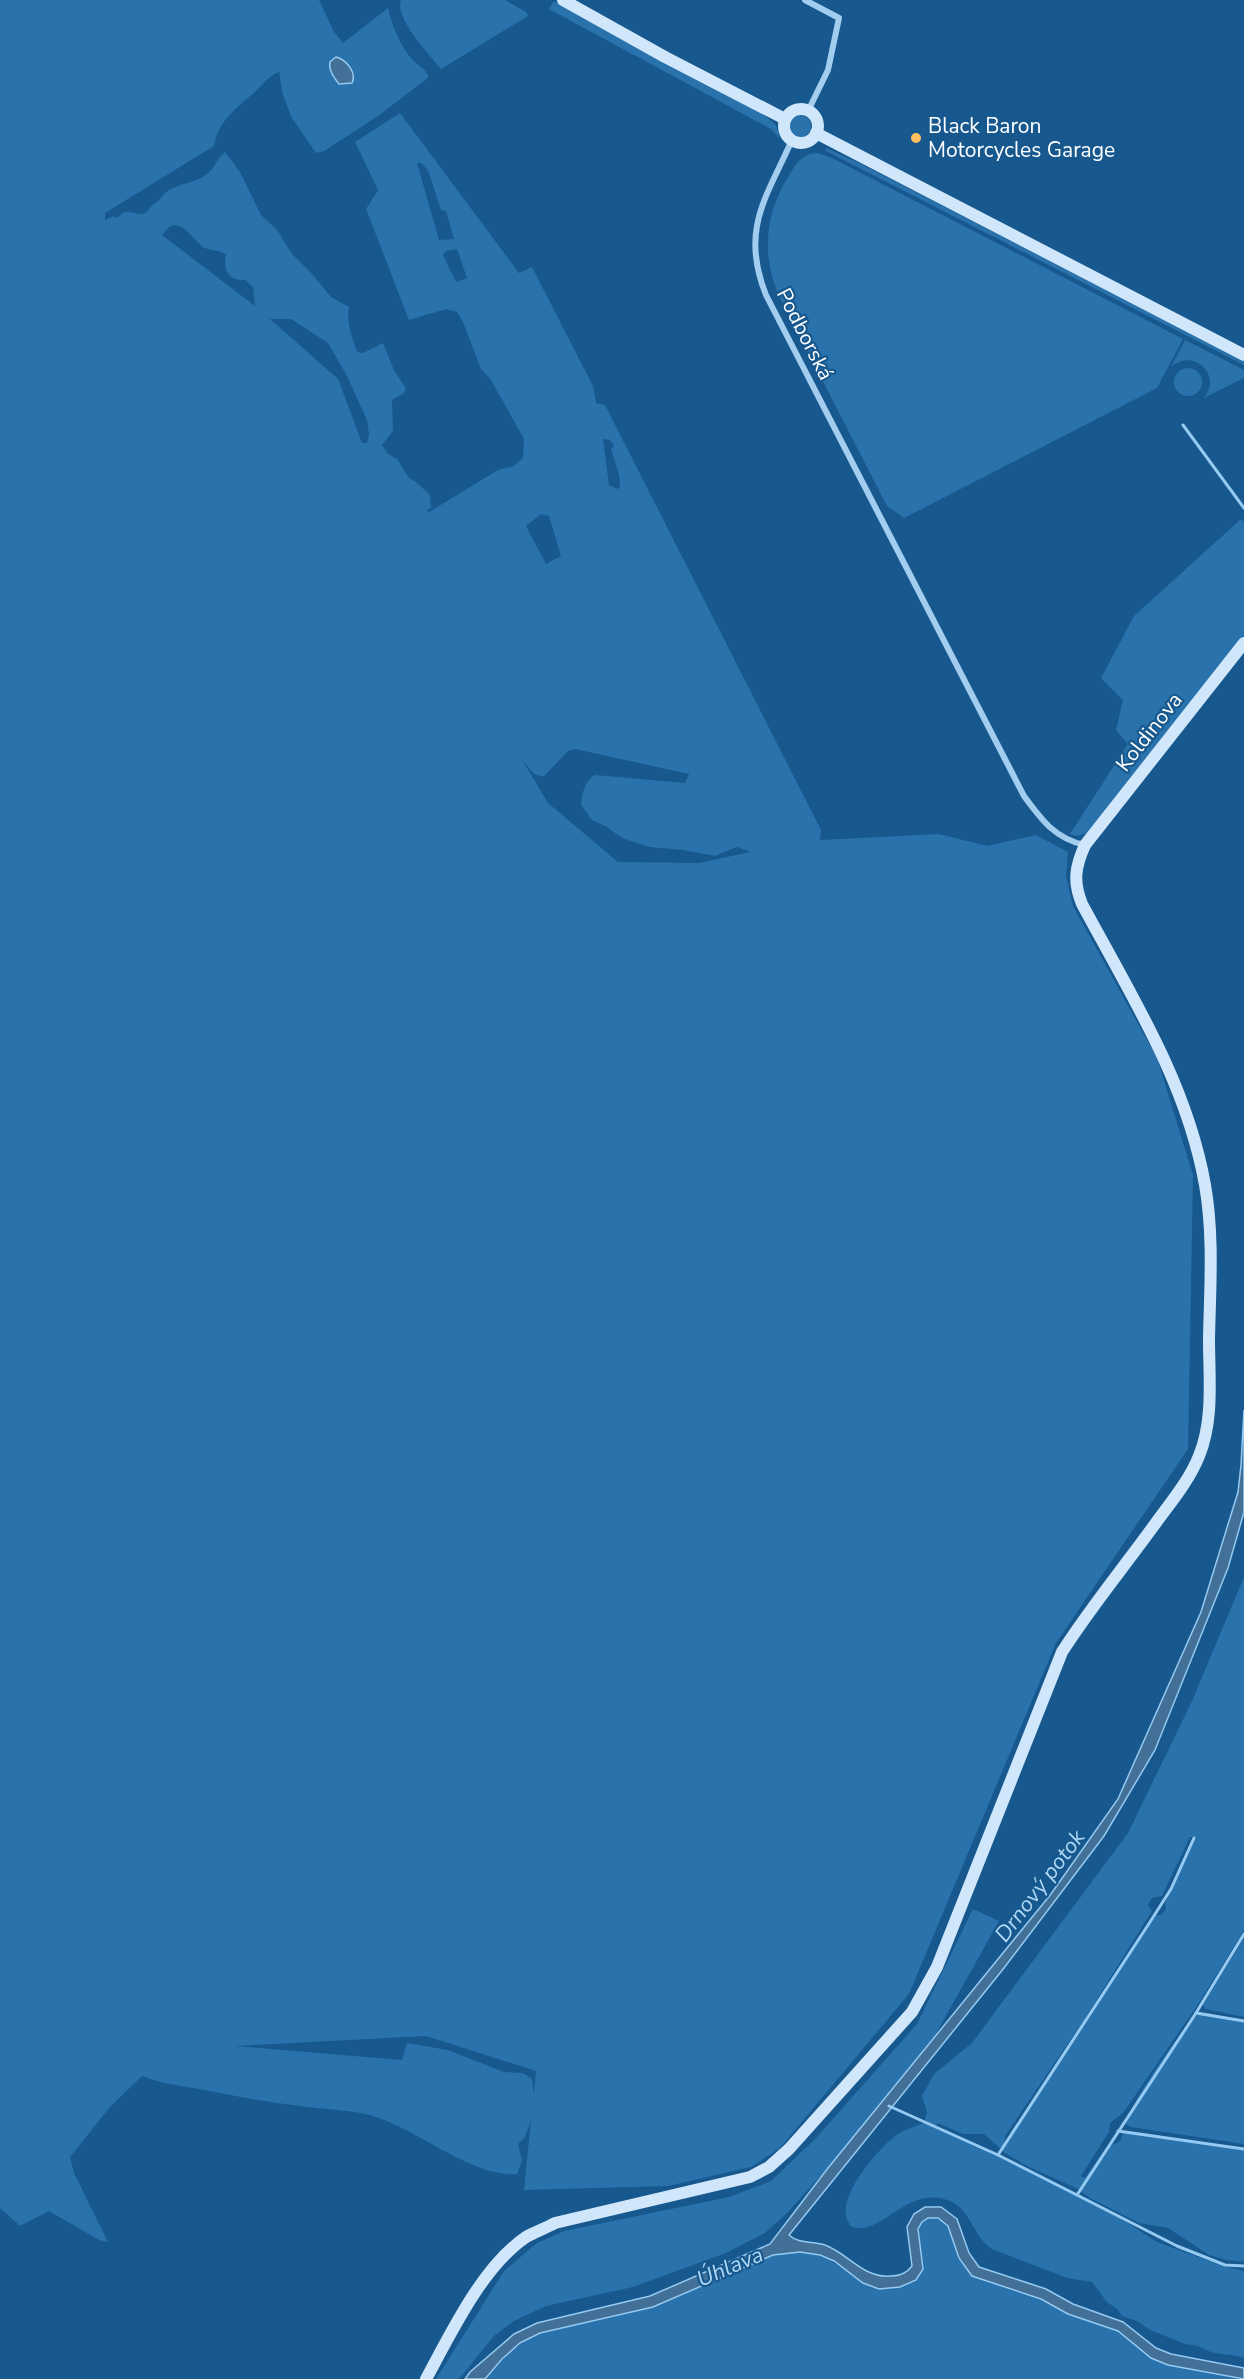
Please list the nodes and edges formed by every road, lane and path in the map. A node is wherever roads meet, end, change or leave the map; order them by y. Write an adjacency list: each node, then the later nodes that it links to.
1 (563, 0): 4 (main road)
2 (805, 0): 3 (street)
3 (808, 111): 4 (main road); 5 (main road)
4 (785, 119): 6 (main road)
5 (816, 133): 6 (main road); 7 (main road)
6 (792, 140): 9 (street, Podborská)
7 (1244, 355)
8 (1244, 643): 9 (main road, Koldinova)
9 (1085, 845): 10 (main road, Koldinova)
10 (426, 2379)

